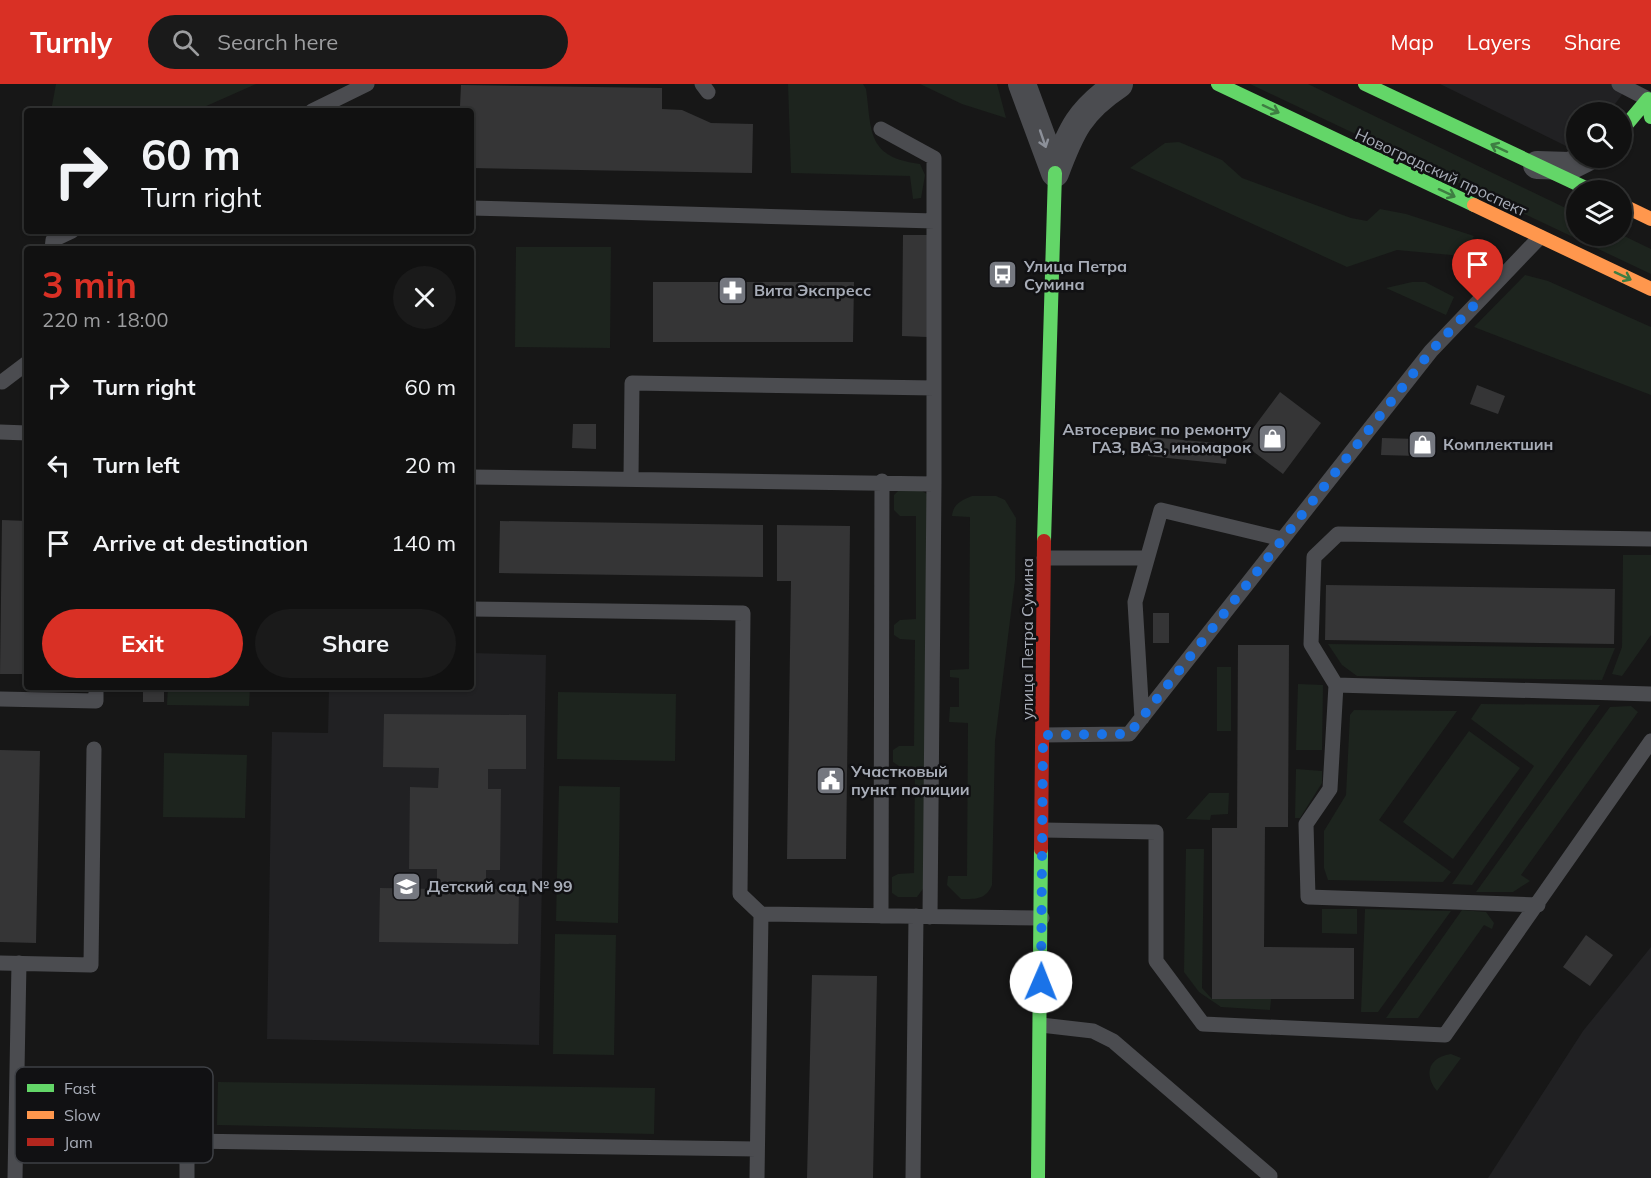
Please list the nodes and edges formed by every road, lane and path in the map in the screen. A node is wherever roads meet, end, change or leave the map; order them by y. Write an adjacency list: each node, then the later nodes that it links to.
1 (366, 84): 8 (lane)
2 (1022, 84): 13 (street, one-way to 13)
3 (1119, 84): 13 (street)
4 (1218, 84): 20 (street, Новоградский проспект, one-way to 20)
5 (1365, 84): 11 (street, one-way to 5)
6 (1619, 84): 7 (lane)
7 (1649, 100): 9 (street)
8 (318, 108)
9 (1632, 119)
10 (881, 129): 18 (lane)
11 (1535, 165): 12 (street); 14 (street)
12 (1566, 166)
13 (1055, 173): 34 (street, улица Петра Сумина)
14 (1568, 180)
15 (474, 208): 18 (lane)
16 (1632, 210): 17 (street)
17 (1651, 219)
18 (934, 221): 25 (lane)
19 (66, 234): 21 (lane)
20 (1540, 237): 22 (street, Новоградский проспект, one-way to 22); 32 (lane)
21 (52, 246)
22 (1651, 290)
23 (24, 365): 24 (lane)
24 (1, 384)
25 (934, 388): 29 (lane); 31 (lane)
26 (0, 432): 27 (lane)
27 (24, 433)
28 (474, 477): 29 (lane)
29 (631, 478): 30 (lane)
30 (882, 481): 31 (lane); 48 (lane)
31 (934, 484): 49 (lane)
32 (1282, 539): 35 (lane); 41 (lane)
33 (1651, 539): 37 (lane)
34 (1044, 558): 35 (lane); 42 (street, улица Петра Сумина)
35 (1147, 558): 41 (lane)
36 (474, 609): 47 (lane)
37 (1336, 685): 39 (lane); 46 (lane)
38 (96, 690): 40 (lane)
39 (1651, 694)
40 (0, 699)
41 (1142, 718): 42 (lane)
42 (1043, 735): 45 (street, улица Петра Сумина)
43 (1651, 741): 46 (lane)
44 (94, 749): 52 (lane)
45 (1043, 830): 46 (lane); 50 (street, улица Петра Сумина)
46 (1538, 904)
47 (761, 914): 48 (lane); 56 (lane)
48 (880, 916): 49 (lane)
49 (923, 916): 50 (lane); 61 (lane)
50 (1042, 918): 53 (street, улица Петра Сумина)
51 (0, 963): 52 (lane)
52 (19, 963): 54 (lane)
53 (1041, 1025): 58 (lane); 62 (street, улица Петра Сумина)
54 (17, 1067)
55 (213, 1141): 56 (lane)
56 (758, 1149): 60 (lane)
57 (15, 1163): 59 (lane)
58 (1270, 1176)
59 (15, 1178)
60 (757, 1178)
61 (913, 1178)
62 (1038, 1178)

